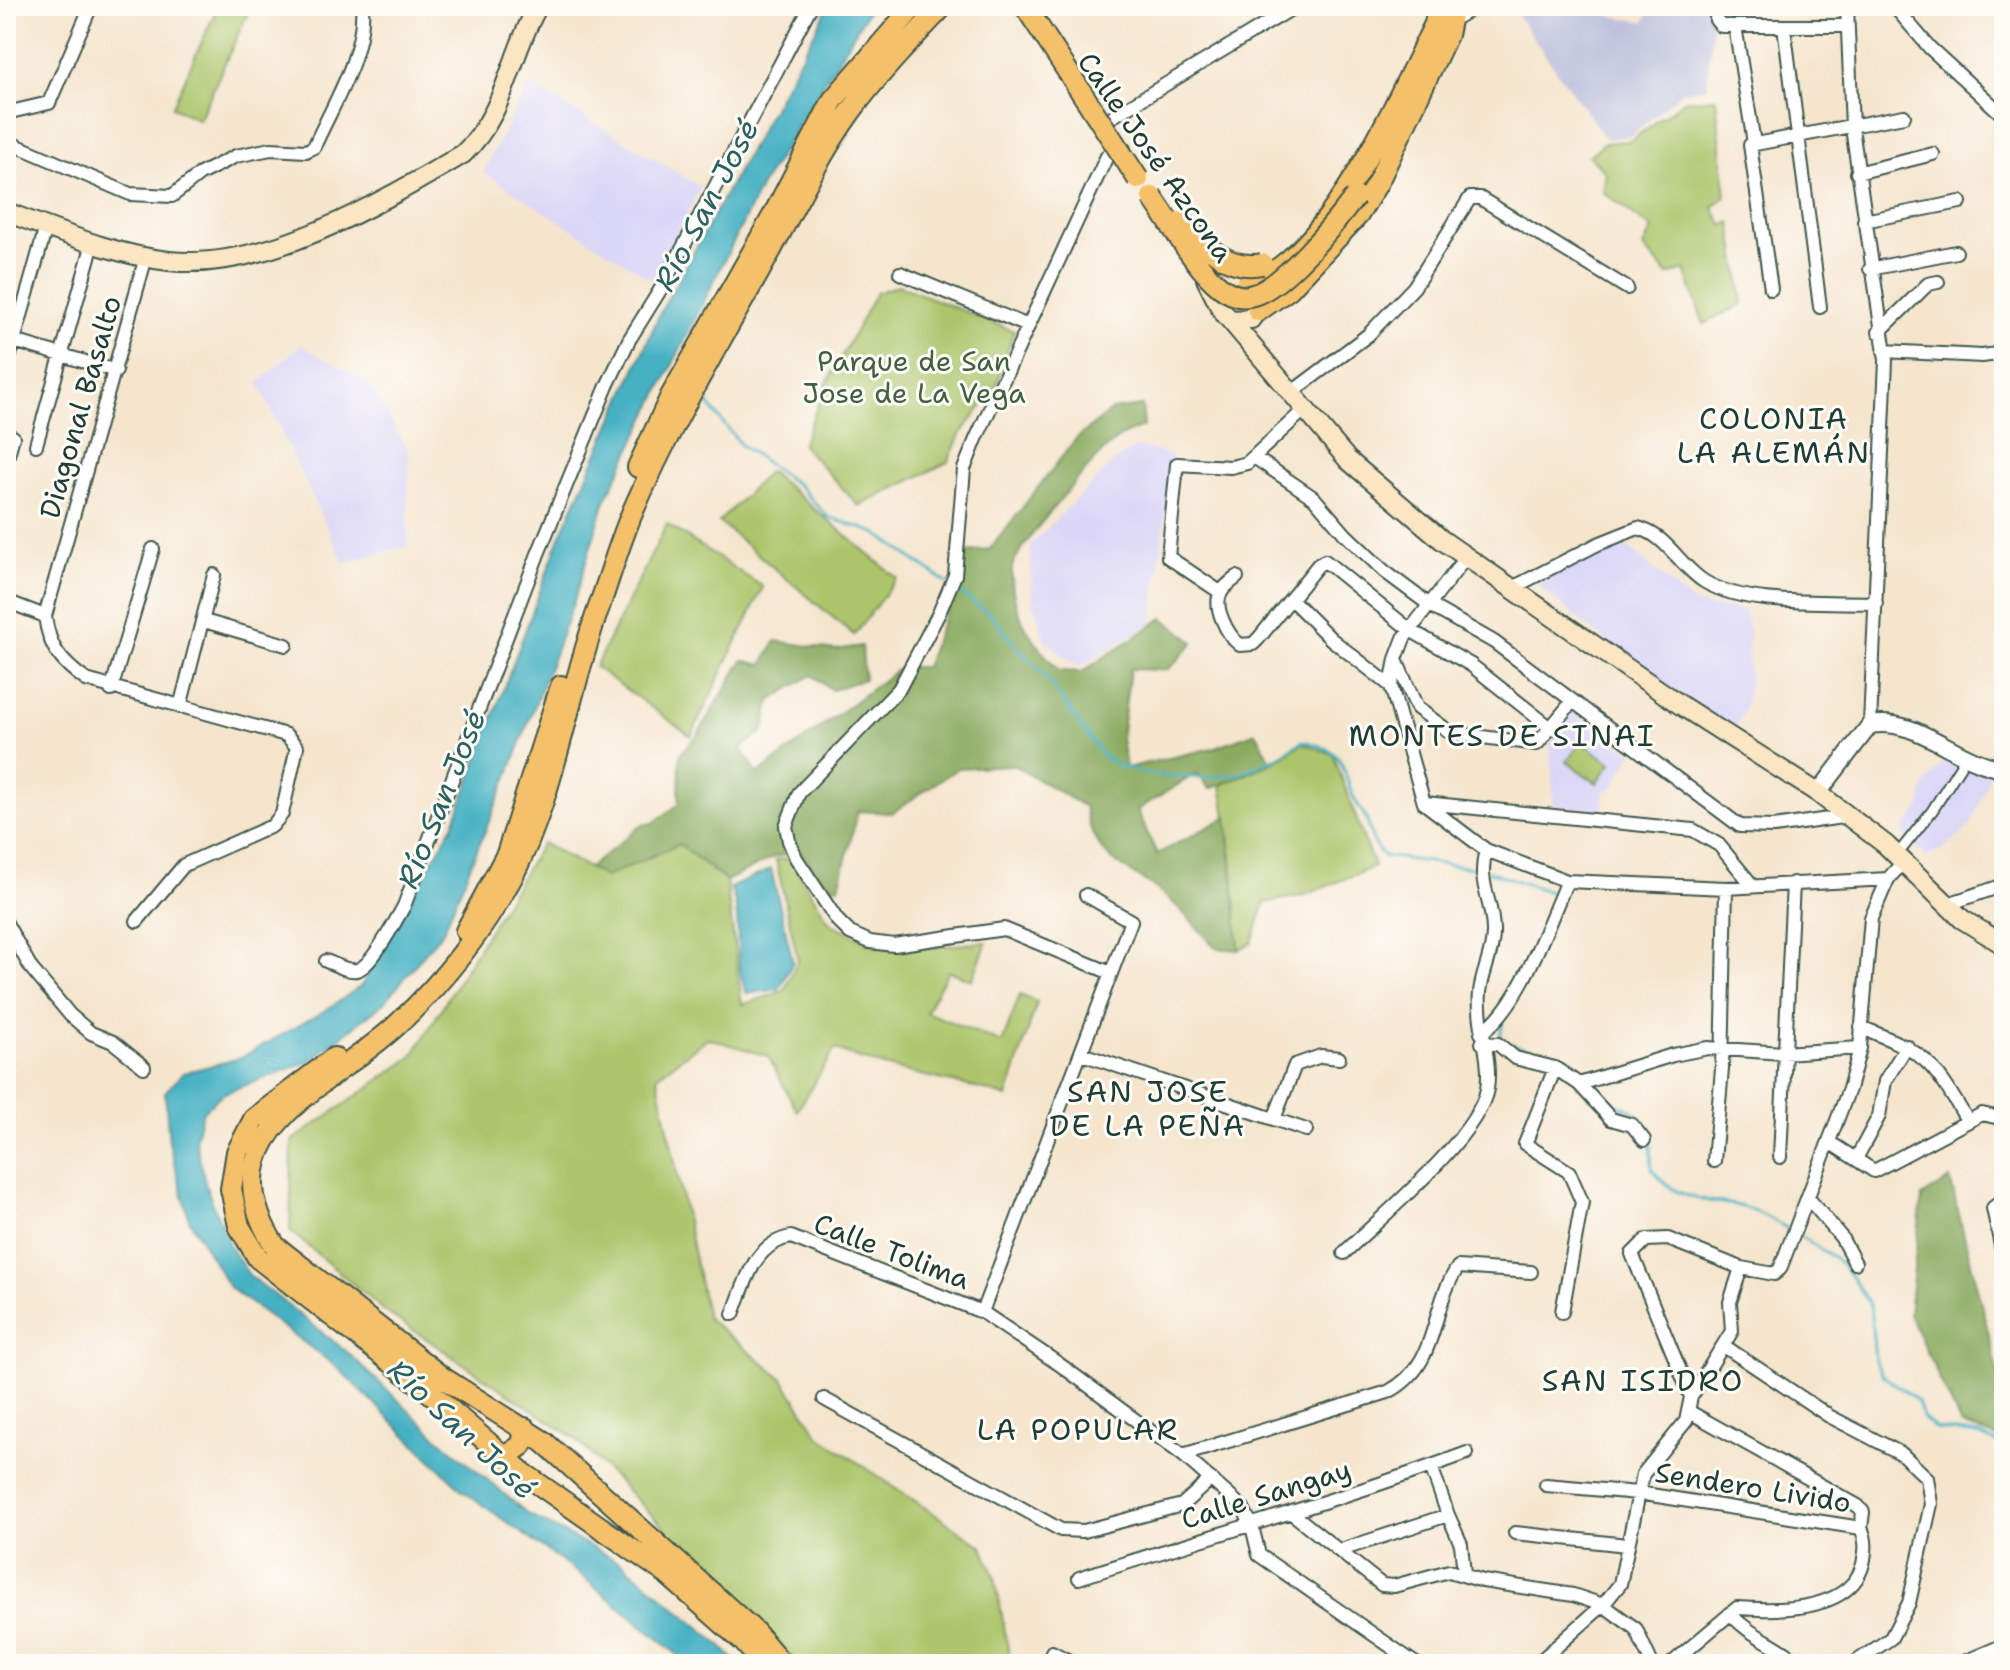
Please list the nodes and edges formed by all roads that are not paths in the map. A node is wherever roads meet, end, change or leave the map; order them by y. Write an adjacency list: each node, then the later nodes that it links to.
1 (91, 6): 20 (street)
2 (362, 6): 27 (street)
3 (538, 6): 41 (main road)
4 (811, 6): 106 (street)
5 (914, 6): 36 (main road)
6 (924, 6): 36 (main road)
7 (943, 6): 36 (main road)
8 (1017, 6): 29 (main road, Calle José Azcona)
9 (1025, 6): 32 (main road, bridge)
10 (1034, 6): 23 (main road, Calle José Azcona)
11 (1296, 6): 23 (street)
12 (1476, 6): 16 (street)
13 (1717, 6): 17 (street)
14 (1847, 6): 19 (street)
15 (1894, 6): 22 (street)
16 (1447, 11): 26 (main road); 33 (main road)
17 (1735, 26): 18 (street); 28 (street)
18 (1784, 26): 19 (street); 25 (street)
19 (1847, 26): 24 (street)
20 (6, 113)
21 (1904, 116): 24 (street)
22 (2004, 116)
23 (1105, 121): 29 (main road, Calle José Azcona)
24 (1852, 128): 25 (street); 31 (street)
25 (1799, 135): 28 (street); 49 (street)
26 (1398, 138): 33 (main road); 50 (main road)
27 (6, 141)
28 (1754, 143): 47 (street)
29 (1118, 151): 45 (main road, Calle José Azcona); 48 (main road, Calle José Azcona); 52 (street)
30 (1933, 154): 31 (street)
31 (1857, 173): 37 (street)
32 (1138, 179): 33 (main road, bridge); 33 (main road, bridge)
33 (1347, 199): 45 (main road)
34 (1960, 202): 37 (street)
35 (6, 212): 38 (main road)
36 (780, 219): 142 (main road); 146 (main road)
37 (1864, 221): 42 (street)
38 (46, 227): 39 (main road); 54 (street)
39 (93, 243): 41 (main road); 58 (street)
40 (1956, 252): 42 (street)
41 (146, 257): 60 (street, Diagonal Basalto)
42 (1870, 269): 53 (street)
43 (900, 273): 52 (street)
44 (1938, 282): 53 (street)
45 (1242, 283): 48 (main road); 50 (main road)
46 (1627, 288): 61 (street)
47 (1771, 289)
48 (1220, 302): 51 (main road)
49 (1820, 307)
50 (1257, 312): 51 (main road); 55 (main road)
51 (1230, 320): 55 (main road)
52 (1028, 326): 107 (street)
53 (1879, 332): 56 (street)
54 (14, 341): 58 (street); 59 (street)
55 (1251, 344): 61 (main road)
56 (1884, 351): 57 (street); 75 (street)
57 (2004, 353)
58 (61, 355): 60 (street); 64 (street)
59 (6, 369)
60 (116, 371): 77 (street, Diagonal Basalto)
61 (1291, 393): 62 (main road)
62 (1305, 409): 65 (street); 68 (main road)
63 (13, 437): 66 (street)
64 (36, 445)
65 (1254, 457): 72 (street); 76 (street)
66 (6, 462)
67 (153, 549): 83 (street)
68 (1466, 557): 71 (main road); 76 (street)
69 (214, 575): 78 (street)
70 (1237, 577): 72 (street)
71 (1514, 587): 75 (street); 90 (main road)
72 (1220, 592): 73 (street)
73 (1291, 599): 79 (street); 82 (street)
74 (6, 601): 77 (street)
75 (1876, 603): 86 (street)
76 (1431, 606): 79 (street); 84 (street)
77 (45, 616): 83 (street)
78 (204, 621): 80 (street); 85 (street)
79 (1410, 630): 81 (street); 87 (street)
80 (286, 645)
81 (1396, 659): 82 (street); 87 (street)
82 (1391, 686): 91 (street)
83 (111, 690): 85 (street)
84 (1571, 703): 87 (street); 92 (street)
85 (180, 707): 103 (street)
86 (1870, 725): 88 (street); 90 (street)
87 (1552, 729)
88 (1966, 757): 89 (street); 94 (street)
89 (2004, 769)
90 (1818, 793): 92 (main road)
91 (1424, 803): 93 (street); 99 (street)
92 (1849, 816): 94 (main road)
93 (1485, 852): 96 (street); 109 (street)
94 (1901, 858): 95 (street); 102 (main road)
95 (1888, 879): 97 (street); 108 (street)
96 (1567, 881): 100 (street); 109 (street)
97 (1793, 883): 99 (street); 113 (street)
98 (2004, 885): 102 (street)
99 (1753, 886): 100 (street)
100 (1726, 888): 111 (street)
101 (1086, 895): 107 (street)
102 (1948, 904): 105 (main road)
103 (137, 921)
104 (6, 923): 116 (street)
105 (2000, 940)
106 (326, 961)
107 (1111, 973): 114 (street)
108 (1861, 1027): 110 (street); 112 (street)
109 (1482, 1038): 117 (street); 130 (street)
110 (1907, 1046): 121 (street); 126 (street)
111 (1720, 1048): 113 (street); 118 (street); 127 (street)
112 (1860, 1048): 113 (street); 124 (street)
113 (1783, 1053): 125 (street)
114 (1082, 1054): 119 (street); 135 (street)
115 (1339, 1058): 119 (street)
116 (144, 1067)
117 (1555, 1068): 118 (street); 136 (street)
118 (1579, 1084): 123 (street)
119 (1274, 1119): 122 (street)
120 (2004, 1119): 121 (street)
121 (1967, 1120): 126 (street)
122 (1306, 1130)
123 (1644, 1140)
124 (1829, 1142): 126 (street); 128 (street)
125 (1780, 1157)
126 (1857, 1157)
127 (1714, 1161)
128 (1808, 1198): 132 (street); 133 (street)
129 (2004, 1199): 131 (street)
130 (1344, 1253)
131 (2004, 1260)
132 (1855, 1263)
133 (1741, 1268): 138 (street); 139 (street)
134 (1531, 1272): 145 (street)
135 (982, 1312): 137 (street, Calle Tolima); 145 (street, Calle Tolima)
136 (1562, 1312)
137 (733, 1314)
138 (1724, 1346): 139 (street); 174 (street)
139 (1691, 1397): 141 (street)
140 (824, 1399): 149 (street)
141 (1688, 1411): 151 (street); 155 (street)
142 (525, 1428): 143 (main road); 146 (main road)
143 (544, 1442): 148 (main road); 167 (main road)
144 (1467, 1453): 147 (street, Calle Sangay)
145 (1183, 1455): 149 (street, Calle Tolima)
146 (503, 1458): 148 (main road)
147 (1431, 1466): 152 (street, Calle Sangay); 153 (street)
148 (523, 1473): 166 (main road)
149 (1211, 1479): 154 (street, Calle Tolima)
150 (1546, 1485): 151 (street, Sendero Livido)
151 (1638, 1493): 155 (street, Sendero Livido); 157 (street)
152 (1293, 1514): 154 (street, Calle Sangay); 158 (street)
153 (1448, 1515): 158 (street); 159 (street)
154 (1252, 1526): 160 (street, Calle Sangay); 169 (street, Calle Tolima)
155 (1861, 1528): 162 (street)
156 (1515, 1533): 157 (street)
157 (1627, 1545): 161 (street)
158 (1341, 1550): 159 (street)
159 (1464, 1573): 161 (street)
160 (1079, 1578)
161 (1603, 1605): 165 (street); 171 (street)
162 (1730, 1613): 172 (street); 173 (street)
163 (2004, 1645): 175 (street)
164 (1052, 1652): 168 (street)
165 (1552, 1660): 170 (street)
166 (763, 1664)
167 (782, 1664)
168 (1075, 1664)
169 (1416, 1664)
170 (1537, 1664)
171 (1652, 1664)
172 (1671, 1664)
173 (1800, 1664)
174 (1853, 1664)
175 (1959, 1664)

